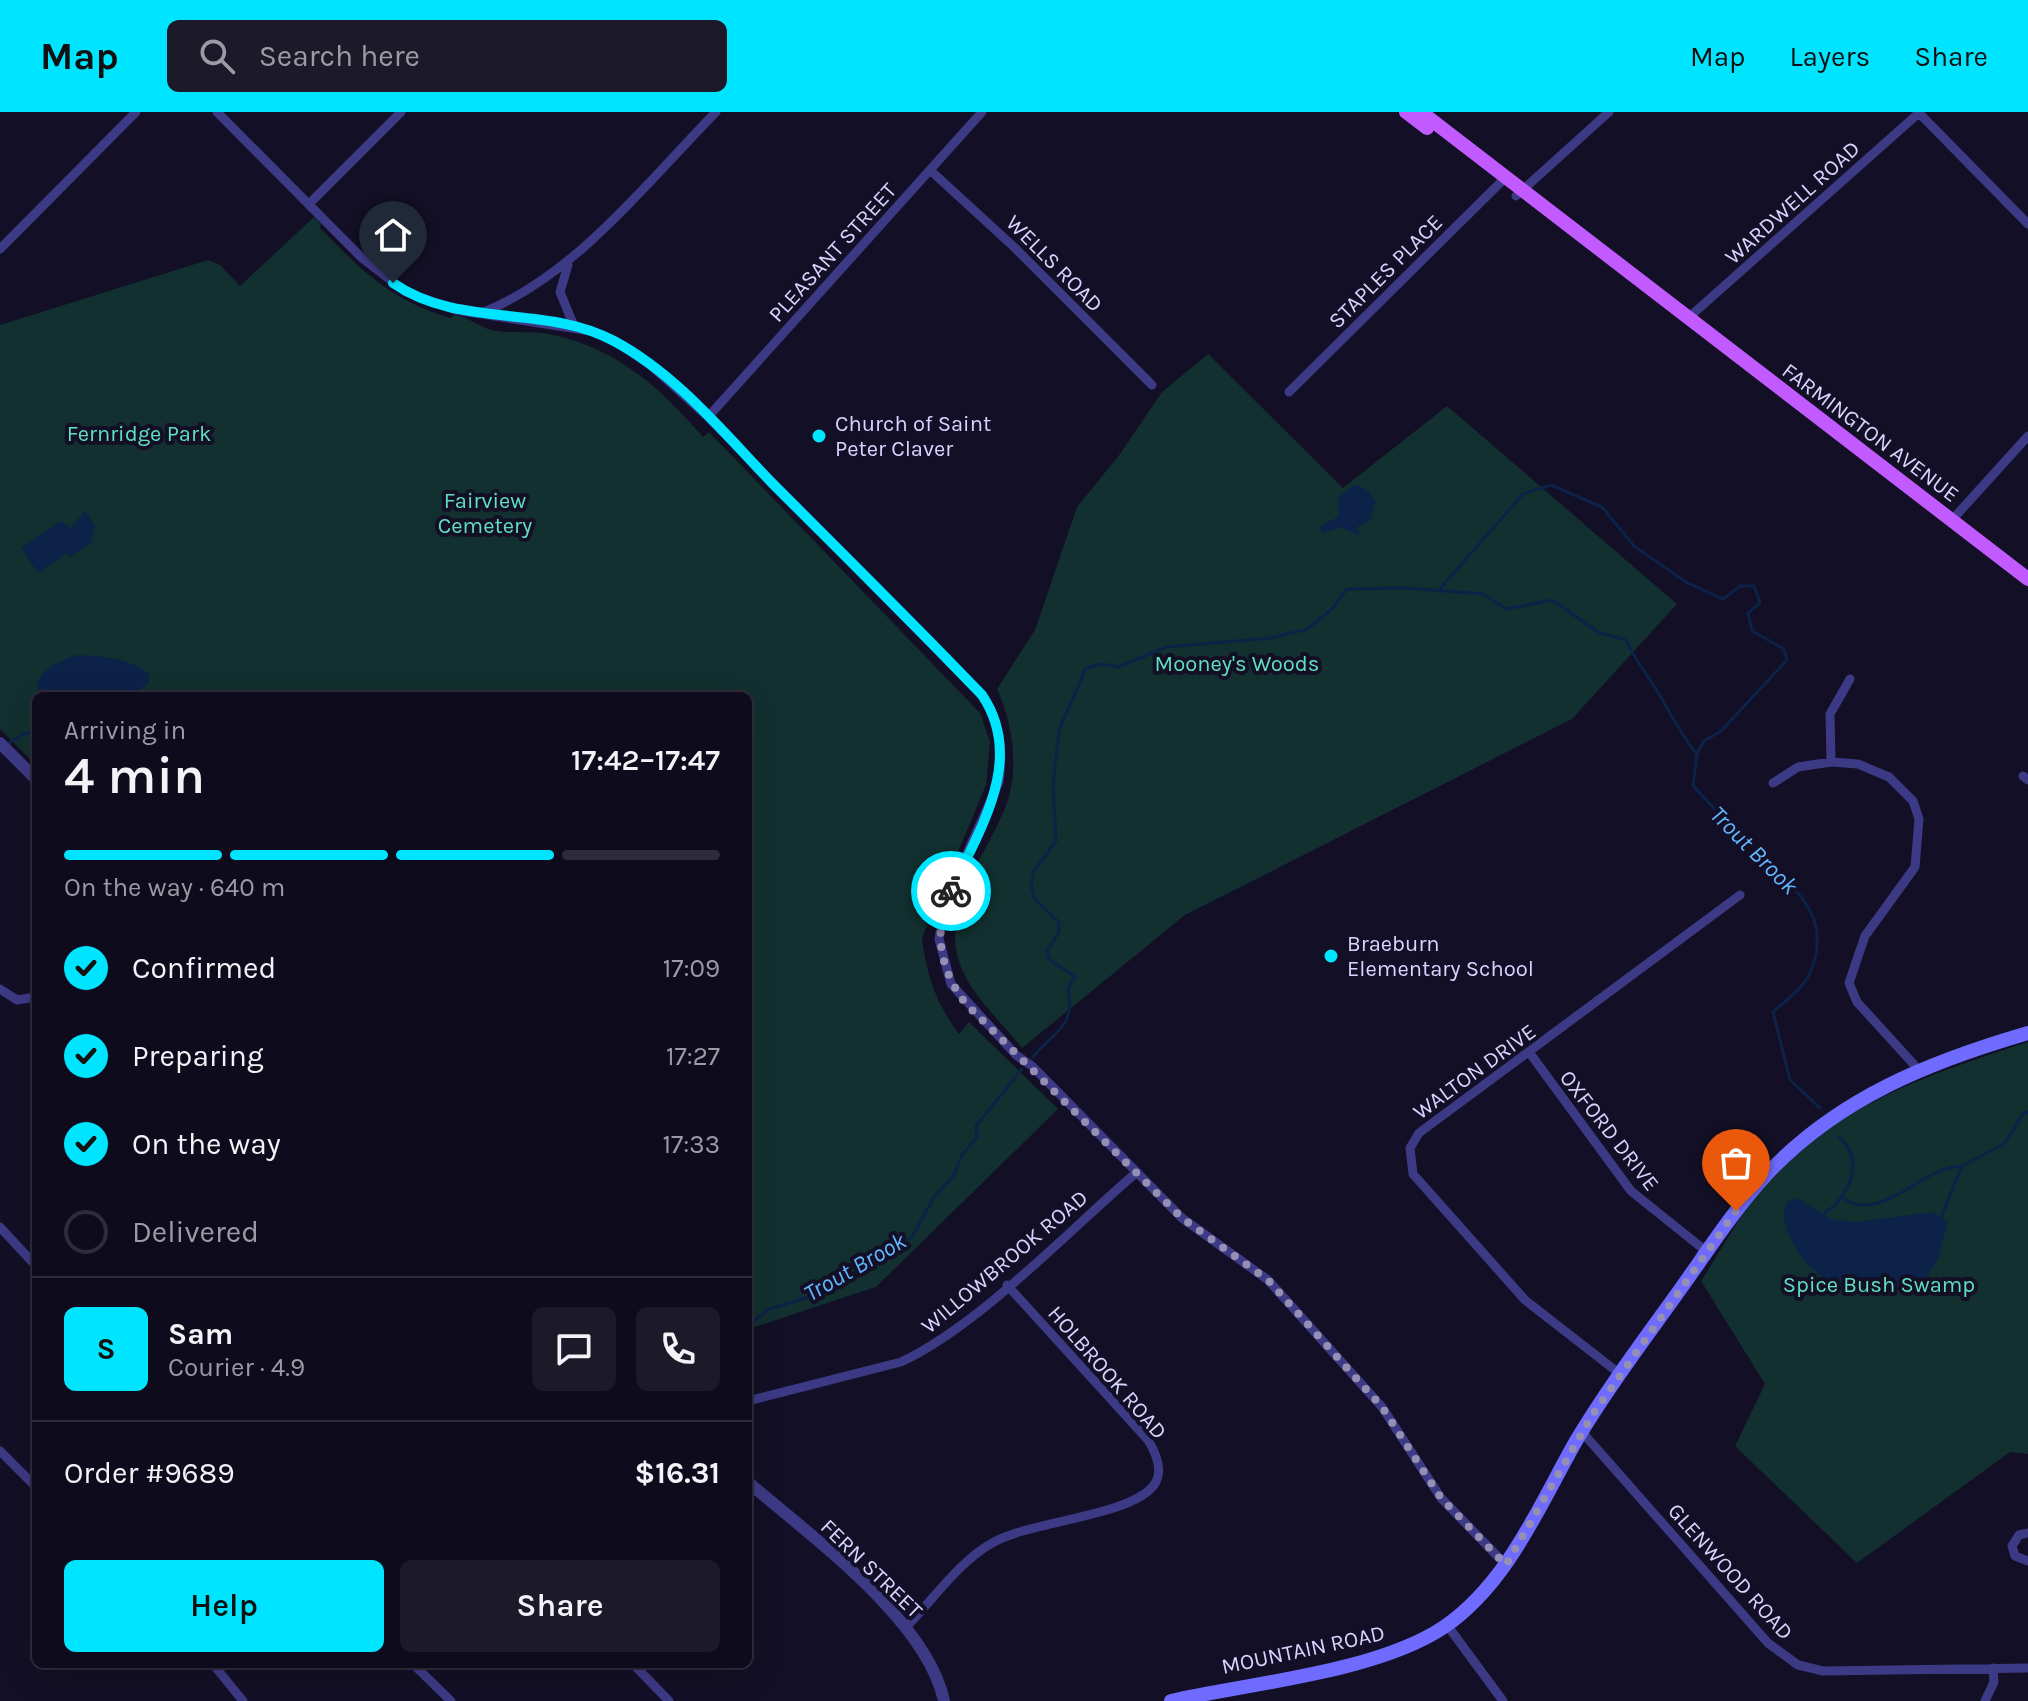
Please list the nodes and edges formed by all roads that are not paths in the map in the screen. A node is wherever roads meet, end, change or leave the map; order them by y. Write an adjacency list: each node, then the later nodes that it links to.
1 (136, 112): 15 (street)
2 (217, 112): 13 (street)
3 (401, 112): 13 (street)
4 (716, 112): 16 (street)
5 (982, 112): 10 (street, PLEASANT STREET)
6 (1406, 112): 11 (main road, FARMINGTON AVENUE)
7 (1421, 112): 11 (main road, FARMINGTON AVENUE)
8 (1609, 112): 12 (street)
9 (1919, 112): 14 (street); 18 (street, WARDWELL ROAD)
10 (930, 170): 20 (street, WELLS ROAD); 22 (street, PLEASANT STREET)
11 (1503, 180): 12 (main road, FARMINGTON AVENUE); 21 (street, STAPLES PLACE)
12 (1519, 192): 18 (main road, FARMINGTON AVENUE)
13 (309, 204): 17 (street)
14 (2028, 224)
15 (0, 249)
16 (572, 259): 17 (street); 19 (street)
17 (480, 313): 19 (street)
18 (1687, 319): 24 (main road, FARMINGTON AVENUE)
19 (574, 326): 22 (street)
20 (1152, 385)
21 (1289, 392)
22 (708, 417): 37 (street)
23 (2028, 436): 24 (street)
24 (1952, 520): 25 (main road, FARMINGTON AVENUE)
25 (2028, 579)
26 (1850, 679): 28 (street)
27 (0, 743): 29 (street)
28 (1831, 762): 30 (street); 36 (street)
29 (32, 775)
30 (1773, 783)
31 (1740, 895): 35 (street, WALTON DRIVE)
32 (0, 989): 33 (street)
33 (32, 998)
34 (2028, 1033): 36 (main road, MOUNTAIN ROAD)
35 (1529, 1052): 39 (street, OXFORD DRIVE); 42 (street, WALTON DRIVE)
36 (1918, 1069): 39 (main road, MOUNTAIN ROAD)
37 (1137, 1172): 41 (street, WILLOWBROOK ROAD); 50 (street)
38 (0, 1227): 40 (street)
39 (1707, 1252): 42 (main road, MOUNTAIN ROAD)
40 (32, 1262)
41 (1007, 1285): 43 (street, WILLOWBROOK ROAD); 52 (street, HOLBROOK ROAD)
42 (1620, 1374): 44 (main road, MOUNTAIN ROAD)
43 (752, 1400)
44 (1582, 1432): 50 (main road, MOUNTAIN ROAD); 56 (street, GLENWOOD ROAD)
45 (0, 1451): 46 (street)
46 (32, 1483)
47 (752, 1486): 52 (street, FERN STREET)
48 (2028, 1533): 49 (street)
49 (2028, 1561)
50 (1506, 1565): 51 (main road, MOUNTAIN ROAD)
51 (1447, 1625): 58 (main road, MOUNTAIN ROAD); 64 (street)
52 (906, 1627): 62 (street, FERN STREET)
53 (216, 1668): 59 (street)
54 (417, 1668): 60 (street)
55 (637, 1668): 61 (street)
56 (1993, 1668): 57 (street, GLENWOOD ROAD); 65 (street)
57 (2028, 1668)
58 (1189, 1699): 63 (main road, MOUNTAIN ROAD)
59 (243, 1701)
60 (451, 1701)
61 (669, 1701)
62 (944, 1701)
63 (1171, 1701)
64 (1503, 1701)
65 (1985, 1701)

